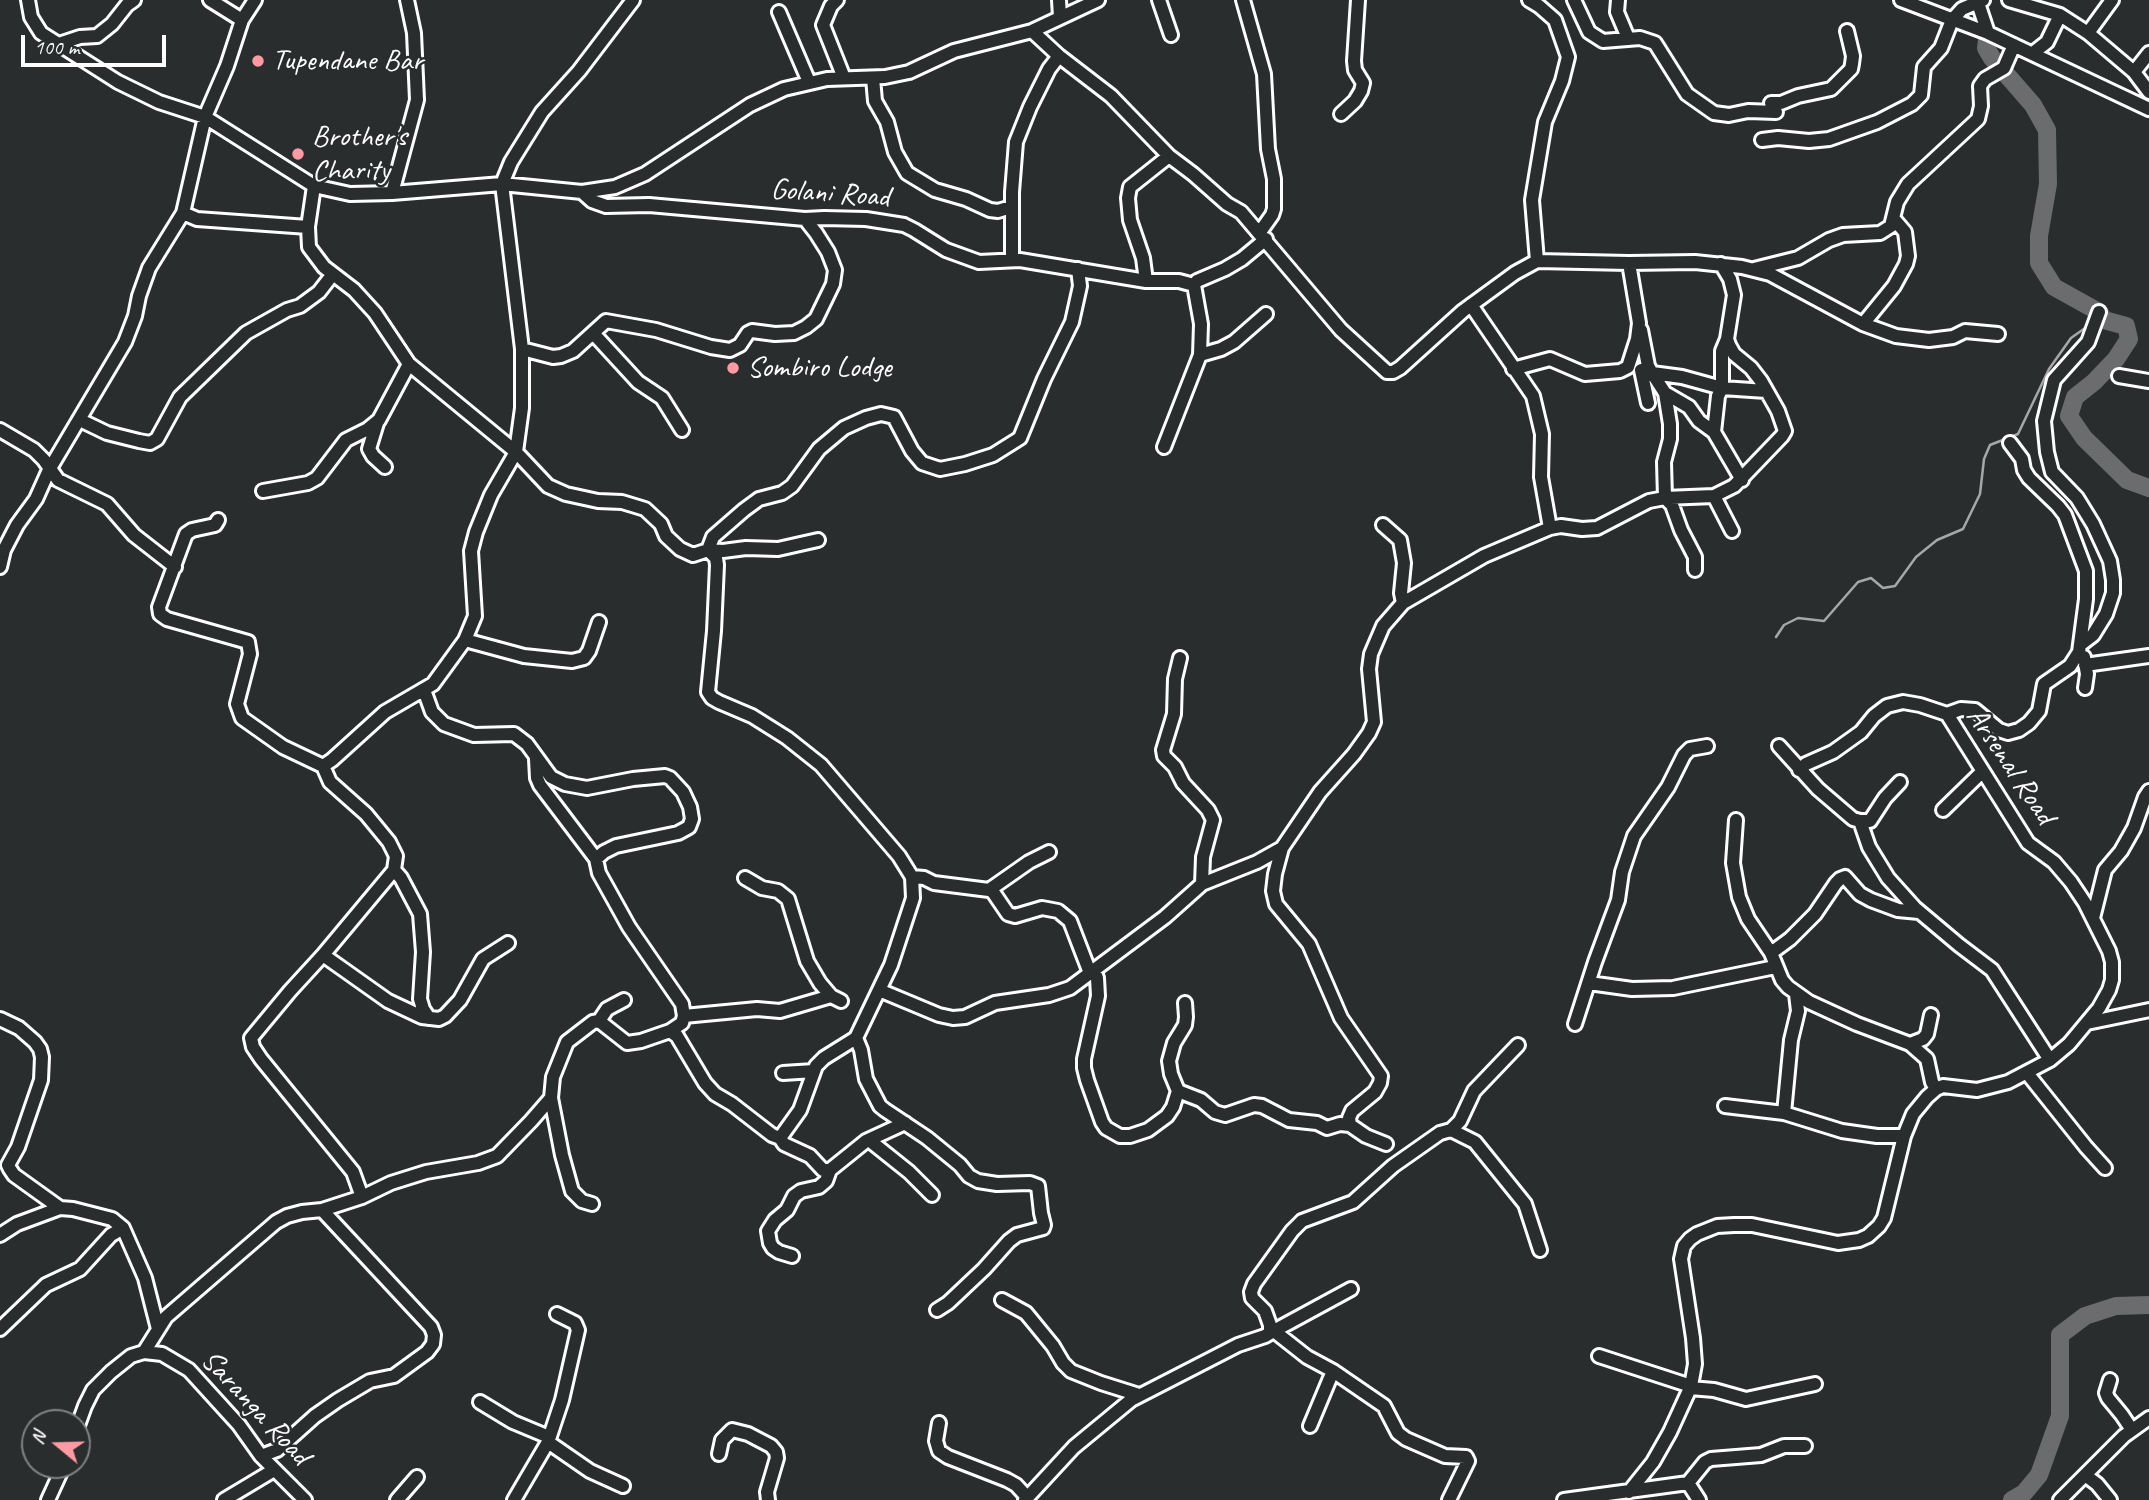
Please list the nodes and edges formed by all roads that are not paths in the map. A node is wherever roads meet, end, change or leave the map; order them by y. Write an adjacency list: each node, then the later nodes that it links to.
1 (27, 0): 31 (street, Golani Road)
2 (134, 0): 31 (street)
3 (210, 0): 23 (street)
4 (255, 0): 23 (street)
5 (407, 0): 49 (street)
6 (633, 0): 46 (street)
7 (837, 0): 37 (street)
8 (1059, 0): 22 (street)
9 (1098, 0): 22 (street, Golani Road)
10 (1159, 0): 29 (street)
11 (1243, 0): 55 (street)
12 (1358, 0): 42 (street)
13 (1529, 0): 57 (street)
14 (1574, 0): 30 (street)
15 (1618, 0): 30 (street)
16 (1901, 0): 24 (street)
17 (2009, 0): 21 (street)
18 (2112, 0): 28 (street)
19 (1979, 1): 24 (street); 27 (street)
20 (779, 12): 39 (street)
21 (2060, 15): 28 (street); 33 (street)
22 (1060, 17): 25 (street, Golani Road)
23 (242, 20): 43 (street)
24 (1952, 20): 27 (street); 44 (street)
25 (1032, 31): 35 (street); 38 (street, Golani Road)
26 (1847, 31): 30 (street)
27 (1988, 33): 32 (street)
28 (2088, 33): 36 (street)
29 (1171, 35)
30 (1628, 38)
31 (59, 44): 43 (street, Golani Road)
32 (2014, 45): 33 (street); 52 (street)
33 (2033, 53): 41 (street)
34 (2149, 53): 36 (street)
35 (1059, 56): 45 (street); 50 (street)
36 (2134, 72): 40 (street)
37 (844, 78): 38 (street, Golani Road); 39 (street, Golani Road)
38 (873, 78): 50 (street)
39 (808, 82): 48 (street, Golani Road)
40 (2149, 92)
41 (2149, 109)
42 (1341, 114)
43 (205, 117): 47 (street, Golani Road); 51 (street)
44 (1762, 140)
45 (1169, 156): 55 (street); 63 (street)
46 (502, 184): 48 (street, Golani Road); 49 (street, Golani Road); 74 (street)
47 (314, 186): 49 (street, Golani Road); 54 (street)
48 (582, 192): 53 (street, Golani Road)
49 (392, 193)
50 (1011, 207): 56 (street)
51 (183, 213): 54 (street); 84 (street)
52 (1893, 218): 61 (street); 69 (street)
53 (805, 219): 56 (street, Golani Road); 70 (street)
54 (308, 228): 62 (street)
55 (1263, 236): 64 (street); 65 (street)
56 (1012, 259): 60 (street, Golani Road)
57 (1537, 261): 58 (street); 65 (street)
58 (1629, 263): 59 (street); 68 (street)
59 (1721, 264): 61 (street); 73 (street)
60 (1078, 269): 63 (street, Golani Road); 103 (street)
61 (1754, 269): 69 (street)
62 (333, 274): 76 (street); 84 (street)
63 (1146, 282): 64 (street, Golani Road)
64 (1194, 285): 75 (street)
65 (1471, 305): 77 (street)
66 (2099, 312): 110 (street)
67 (1266, 314): 75 (street)
68 (1639, 323): 72 (street); 79 (street)
69 (1863, 324): 71 (street)
70 (593, 333): 74 (street); 87 (street)
71 (1998, 334)
72 (1637, 339): 77 (street); 79 (street)
73 (1727, 339): 81 (street); 82 (street)
74 (522, 349): 91 (street)
75 (1200, 355): 90 (street)
76 (409, 364): 85 (street); 91 (street)
77 (1513, 369): 100 (street)
78 (2119, 376): 80 (street)
79 (1655, 380): 81 (street); 83 (street); 88 (street); 97 (street)
80 (2149, 381)
81 (1722, 387): 82 (street); 88 (street)
82 (1766, 391): 94 (street)
83 (1648, 403)
84 (80, 420): 93 (street)
85 (379, 420): 92 (street); 95 (street)
86 (0, 429): 93 (street)
87 (682, 430)
88 (1714, 432): 94 (street)
89 (2010, 443): 110 (street)
90 (1164, 447)
91 (516, 452): 103 (street); 109 (street)
92 (385, 467)
93 (49, 470): 104 (street); 105 (street)
94 (1742, 480): 96 (street)
95 (263, 491)
96 (1714, 496): 97 (street); 101 (street)
97 (1665, 498): 100 (street); 106 (street)
98 (218, 520): 105 (street)
99 (1383, 525): 107 (street)
100 (1550, 528): 107 (street)
101 (1732, 531)
102 (818, 540): 103 (street)
103 (708, 550): 132 (street)
104 (0, 567)
105 (175, 568): 120 (street)
106 (1695, 570)
107 (1403, 603): 128 (street)
108 (599, 622): 109 (street)
109 (465, 640): 115 (street)
110 (2080, 648): 113 (street); 116 (street)
111 (2149, 656): 113 (street)
112 (1180, 658): 134 (street)
113 (2085, 665): 114 (street)
114 (2085, 688)
115 (424, 690): 119 (street); 120 (street)
116 (1947, 714): 121 (street, Arsenal Road); 122 (street, Arsenal Road)
117 (1707, 746): 143 (street)
118 (1779, 746): 121 (street)
119 (536, 759): 130 (street); 130 (street)
120 (323, 766): 131 (street)
121 (1799, 770): 127 (street)
122 (1982, 772): 125 (street); 137 (street, Arsenal Road)
123 (1900, 782): 127 (street)
124 (2149, 791): 137 (street)
125 (1942, 810)
126 (1736, 820): 139 (street)
127 (1860, 821): 136 (street)
128 (1282, 848): 134 (street); 170 (street)
129 (1049, 852): 135 (street)
130 (596, 859): 150 (street)
131 (394, 870): 140 (street); 152 (street)
132 (912, 877): 135 (street); 144 (street)
133 (745, 878): 150 (street)
134 (1202, 884): 142 (street)
135 (989, 890): 142 (street)
136 (1919, 912): 139 (street); 160 (street)
137 (2092, 918): 154 (street, Arsenal Road)
138 (508, 943): 152 (street)
139 (1771, 953): 141 (street)
140 (323, 955): 152 (street); 179 (street)
141 (1776, 967): 143 (street); 145 (street)
142 (1092, 971): 144 (street); 165 (street)
143 (1589, 983): 155 (street)
144 (879, 990): 157 (street)
145 (1796, 994): 158 (street); 168 (street)
146 (624, 1000): 153 (street)
147 (1185, 1003): 165 (street)
148 (2149, 1010): 154 (street)
149 (1931, 1015): 158 (street)
150 (684, 1016): 156 (street)
151 (0, 1018): 181 (street)
152 (429, 1018)
153 (600, 1021): 156 (street); 166 (street)
154 (2087, 1023): 160 (street, Arsenal Road)
155 (1575, 1024)
156 (670, 1031): 173 (street)
157 (856, 1038): 161 (street); 169 (street)
158 (1910, 1044): 164 (street)
159 (1518, 1045): 171 (street)
160 (2050, 1060): 163 (street, Arsenal Road)
161 (814, 1071): 162 (street); 173 (street)
162 (783, 1073)
163 (2027, 1073): 164 (street, Arsenal Road); 176 (street)
164 (1936, 1089): 172 (street)
165 (1178, 1091): 170 (street)
166 (551, 1098): 179 (street); 180 (street)
167 (1725, 1105): 168 (street)
168 (1784, 1114): 172 (street)
169 (905, 1123): 174 (street); 189 (street)
170 (1350, 1125): 175 (street)
171 (1451, 1130): 185 (street); 193 (street)
172 (1904, 1136): 199 (street)
173 (780, 1138): 177 (street)
174 (869, 1140): 177 (street); 178 (street)
175 (1386, 1144)
176 (2105, 1168)
177 (830, 1170): 186 (street)
178 (932, 1195)
179 (362, 1197): 182 (street)
180 (592, 1204)
181 (60, 1208): 183 (street); 184 (street)
182 (322, 1210): 192 (street); 210 (street)
183 (123, 1228): 191 (street); 192 (street)
184 (0, 1235)
185 (1541, 1250)
186 (792, 1256)
187 (1350, 1289): 193 (street)
188 (1002, 1300): 200 (street)
189 (937, 1310)
190 (557, 1314): 207 (street)
191 (0, 1329)
192 (158, 1329): 194 (street)
193 (1272, 1332): 196 (street); 200 (street)
194 (144, 1352): 202 (street); 210 (street, Saranga Road)
195 (1599, 1356): 199 (street)
196 (1333, 1371): 205 (street); 225 (street)
197 (2110, 1380): 206 (street)
198 (1815, 1384): 199 (street)
199 (1690, 1387): 217 (street)
200 (1139, 1395): 218 (street)
201 (480, 1402): 207 (street)
202 (84, 1409)
203 (2149, 1418): 206 (street)
204 (939, 1423): 218 (street)
205 (1310, 1426)
206 (2132, 1430): 212 (street)
207 (549, 1440): 216 (street); 223 (street)
208 (1805, 1446): 215 (street)
209 (719, 1454): 224 (street)
210 (261, 1456): 211 (street, Saranga Road)
211 (274, 1470): 220 (street); 221 (street, Saranga Road)
212 (2085, 1475): 228 (street); 229 (street)
213 (417, 1477): 222 (street)
214 (58, 1479): 219 (street)
215 (1688, 1483): 217 (street); 227 (street)
216 (623, 1486)
217 (1629, 1492): 226 (street)
218 (1026, 1499)
219 (48, 1500)
220 (225, 1500)
221 (305, 1500)
222 (397, 1500)
223 (514, 1500)
224 (768, 1500)
225 (1449, 1500)
226 (1564, 1500)
227 (1699, 1500)
228 (2060, 1500)
229 (2110, 1500)

